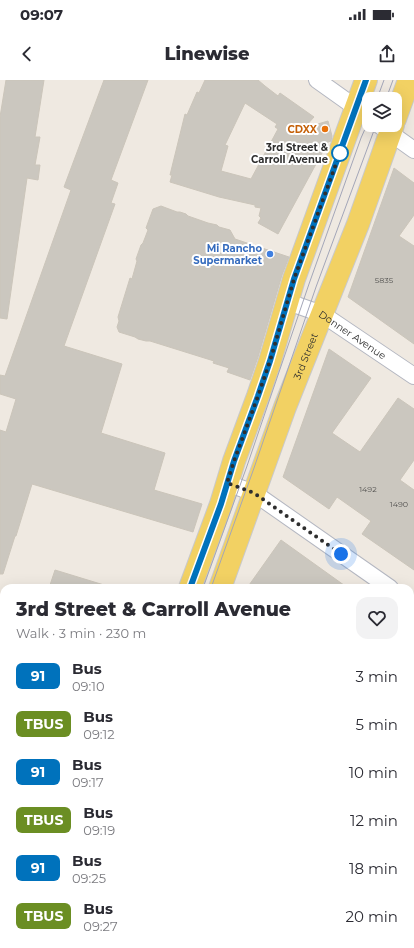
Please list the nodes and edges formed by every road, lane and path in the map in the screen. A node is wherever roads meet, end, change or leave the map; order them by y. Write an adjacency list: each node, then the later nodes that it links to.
1 (317, 80): 6 (street)
2 (366, 80): 4 (main road)
3 (409, 80): 5 (main road, 3rd Street)
4 (365, 92)
5 (402, 96)
6 (362, 111)
7 (362, 114): 11 (main road)
8 (387, 132): 12 (main road, 3rd Street)
9 (396, 132): 10 (street)
10 (414, 150)
11 (288, 302): 12 (street, Donner Avenue); 14 (main road)
12 (322, 314): 13 (street, Donner Avenue); 15 (main road, 3rd Street)
13 (414, 376)
14 (227, 483): 15 (street); 16 (main road)
15 (254, 493): 17 (main road, 3rd Street); 18 (street)
16 (191, 584)
17 (221, 584)
18 (384, 584)

